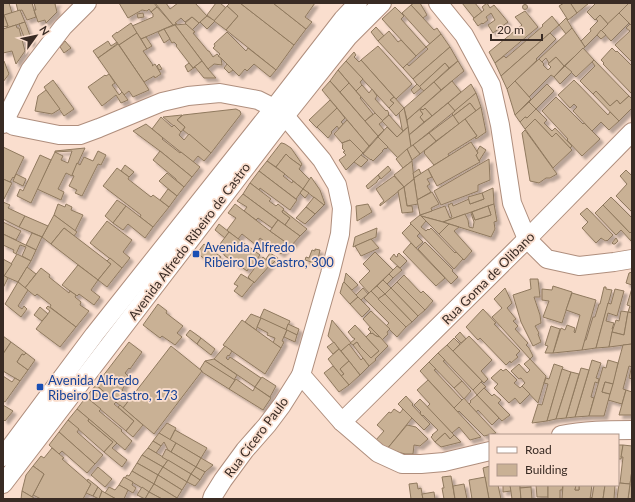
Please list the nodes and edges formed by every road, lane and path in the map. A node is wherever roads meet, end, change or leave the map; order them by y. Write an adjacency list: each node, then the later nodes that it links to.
1 (87, 3): 6 (street)
2 (358, 3): 5 (street, Avenida Alfredo Ribeiro de Castro)
3 (382, 3): 5 (street, Avenida Alfredo Ribeiro de Castro)
4 (438, 3): 8 (street)
5 (279, 112): 6 (street); 10 (street, Rua Cícero Paulo); 15 (street, Avenida Alfredo Ribeiro de Castro); 16 (street, Avenida Alfredo Ribeiro de Castro)
6 (3, 122)
7 (632, 132): 8 (street, Rua Goma de Olibano)
8 (526, 239): 9 (street); 11 (street, Rua Goma de Olibano)
9 (632, 259)
10 (301, 375): 11 (street); 17 (street, Rua Cícero Paulo)
11 (342, 422): 14 (street)
12 (632, 430): 13 (street)
13 (570, 434)
14 (489, 451)
15 (3, 457)
16 (3, 484)
17 (212, 499)

